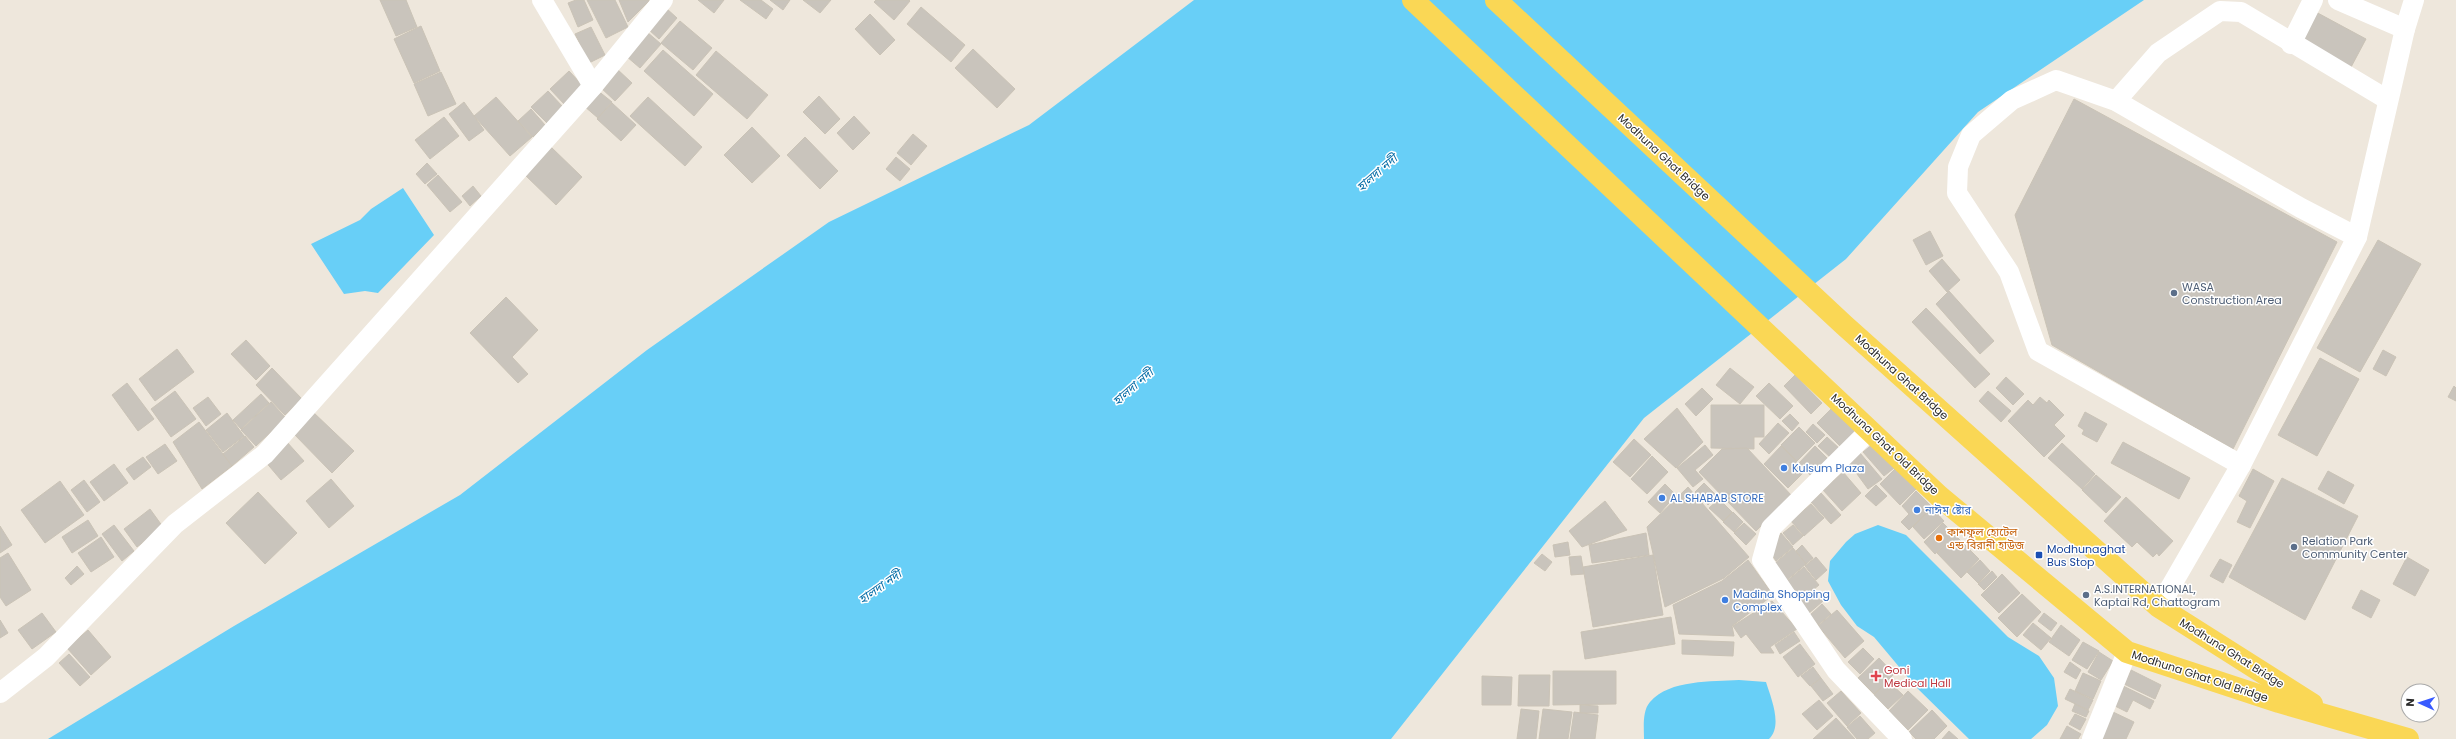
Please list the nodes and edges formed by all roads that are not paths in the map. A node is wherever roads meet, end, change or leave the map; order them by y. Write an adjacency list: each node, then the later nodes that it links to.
1 (542, 0): 11 (street)
2 (664, 0): 11 (street)
3 (1413, 0): 15 (main road, Modhuna Ghat Old Bridge)
4 (1496, 0): 17 (main road, Modhuna Ghat Bridge)
5 (2313, 0): 10 (street)
6 (2338, 0): 9 (street)
7 (2414, 0): 9 (street)
8 (2244, 6): 10 (street); 13 (street)
9 (2405, 29): 12 (street)
10 (2291, 44): 12 (street)
11 (593, 86): 19 (street)
12 (2388, 100): 14 (street)
13 (2116, 101): 14 (street); 16 (street)
14 (2357, 237): 16 (street)
15 (1870, 430): 18 (main road, Modhuna Ghat Old Bridge); 21 (street)
16 (2241, 465): 17 (street)
17 (2159, 607): 20 (main road, Modhuna Ghat Bridge)
18 (2127, 652): 20 (main road, Modhuna Ghat Old Bridge); 22 (street)
19 (0, 693)
20 (2336, 718): 23 (main road)
21 (1902, 739)
22 (2092, 739)
23 (2408, 739)

